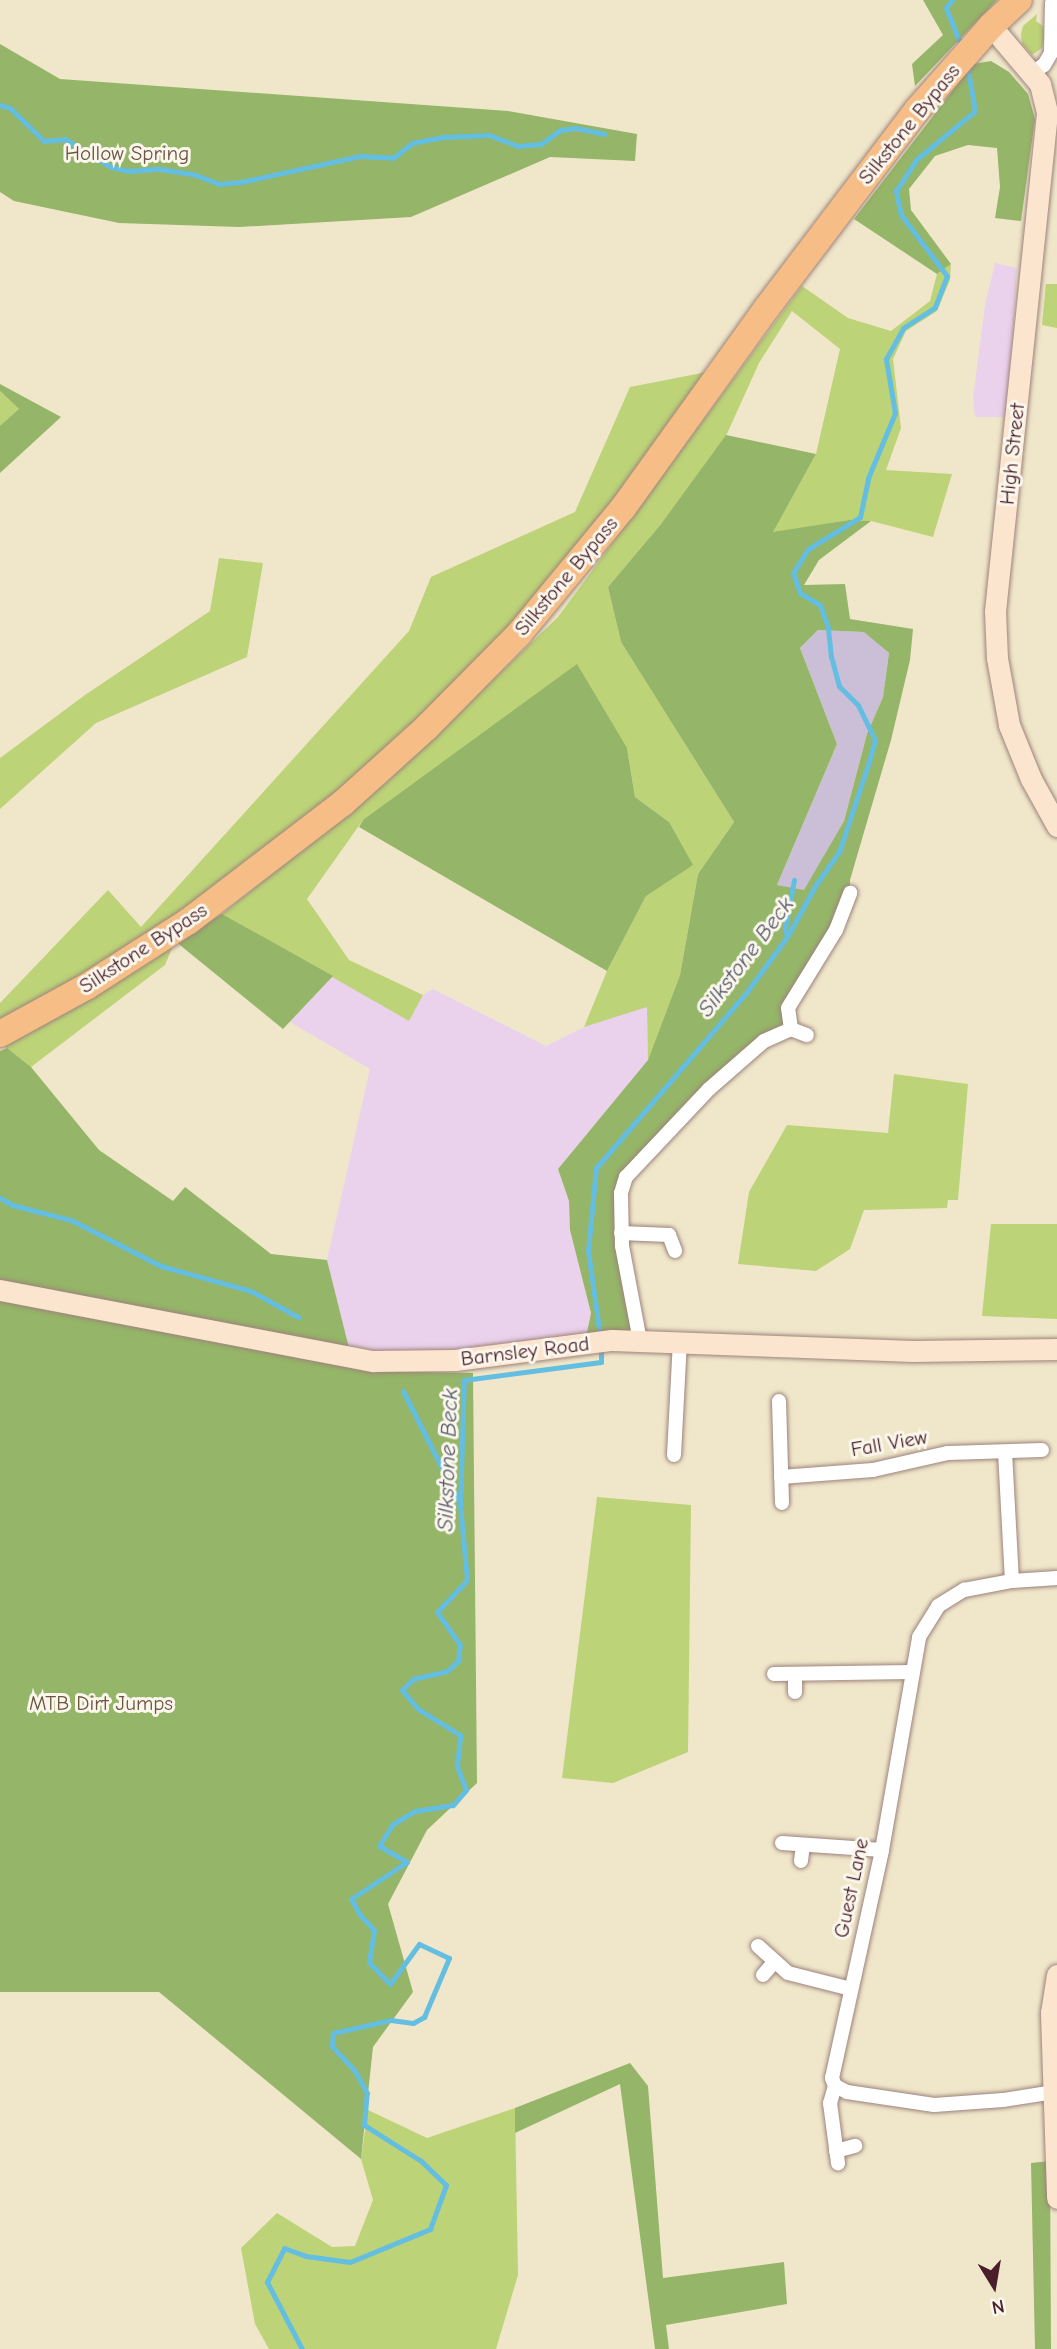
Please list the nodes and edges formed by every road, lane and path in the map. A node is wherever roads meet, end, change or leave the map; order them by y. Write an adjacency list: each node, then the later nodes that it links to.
1 (1019, 0): 3 (highway, Silkstone Bypass)
2 (1050, 13): 4 (street)
3 (991, 26): 4 (street, High Street); 8 (highway, Silkstone Bypass)
4 (1032, 73): 5 (street, High Street)
5 (1057, 826)
6 (850, 893): 7 (street)
7 (791, 1029): 9 (street); 10 (street)
8 (0, 1034)
9 (807, 1035)
10 (621, 1233): 11 (street); 13 (street)
11 (675, 1251)
12 (0, 1290): 13 (street, Barnsley Road)
13 (639, 1341): 14 (street, Barnsley Road)
14 (680, 1342): 15 (street, Barnsley Road); 19 (street)
15 (1057, 1349)
16 (779, 1401): 20 (street)
17 (1042, 1450): 18 (street, Fall View)
18 (1005, 1452): 20 (street, Fall View); 23 (street)
19 (674, 1455)
20 (781, 1476): 21 (street)
21 (782, 1503)
22 (1057, 1578): 23 (street, Guest Lane)
23 (1012, 1581): 24 (street, Guest Lane)
24 (911, 1672): 26 (street); 30 (street, Guest Lane)
25 (774, 1674): 26 (street)
26 (795, 1674): 27 (street)
27 (795, 1692)
28 (782, 1843): 29 (street)
29 (803, 1845): 30 (street); 31 (street)
30 (882, 1850): 36 (street, Guest Lane)
31 (801, 1861)
32 (758, 1946): 33 (street)
33 (775, 1961): 34 (street); 36 (street)
34 (763, 1975)
35 (1057, 1975): 38 (street)
36 (852, 1989): 37 (street, Guest Lane)
37 (835, 2086): 38 (street); 39 (street, Guest Lane)
38 (1054, 2092): 40 (street)
39 (855, 2146)
40 (1057, 2198)

